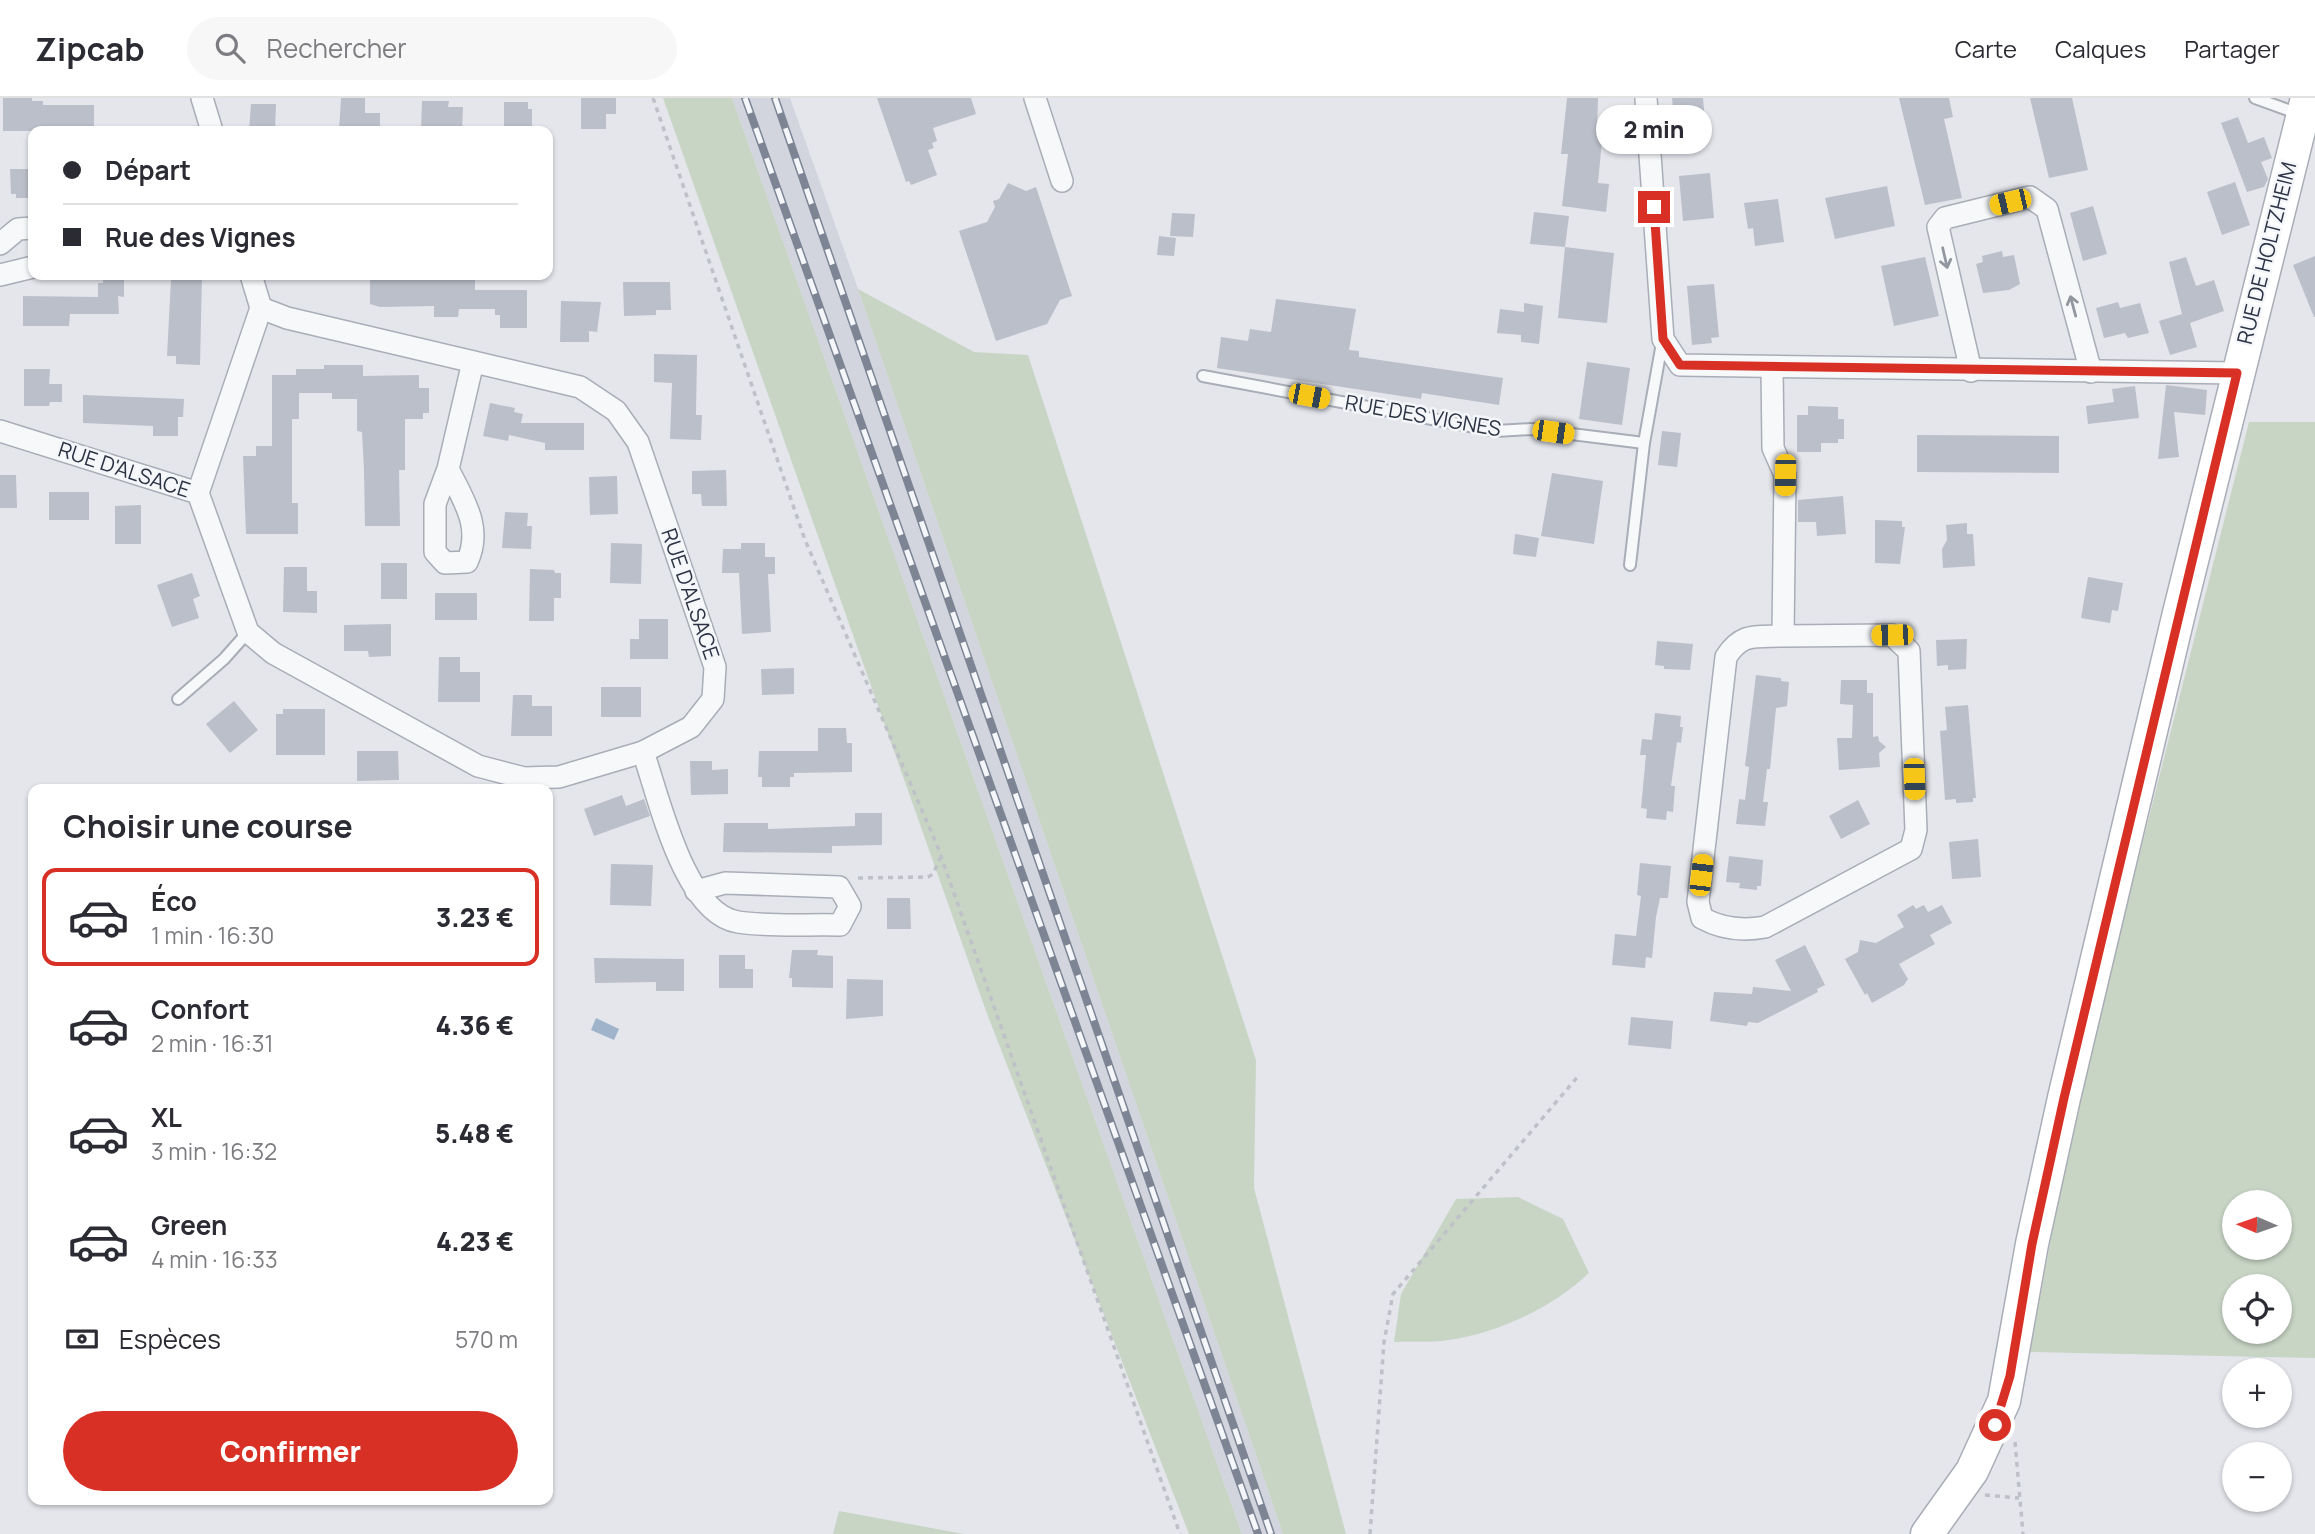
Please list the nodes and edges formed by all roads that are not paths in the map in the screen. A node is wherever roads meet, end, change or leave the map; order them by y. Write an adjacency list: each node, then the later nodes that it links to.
1 (202, 98): 6 (street)
2 (1035, 98): 7 (street)
3 (1646, 98): 14 (street)
4 (2255, 98): 5 (lane)
5 (2302, 123): 19 (main road, RUE DE HOLTZHEIM)
6 (210, 126)
7 (1062, 181)
8 (28, 229): 9 (street)
9 (0, 244)
10 (28, 268): 11 (street)
11 (0, 275)
12 (253, 280): 13 (street)
13 (261, 308): 15 (street, RUE D'ALSACE); 24 (street)
14 (1663, 339): 16 (street); 22 (lane)
15 (473, 362): 23 (street); 29 (street, RUE D'ALSACE)
16 (1772, 368): 17 (street); 27 (street)
17 (1971, 370): 18 (street); 18 (street, one-way to 17)
18 (2091, 372): 19 (street)
19 (2237, 373): 31 (main road, RUE DE HOLTZHEIM)
20 (1203, 376): 22 (lane, RUE DES VIGNES)
21 (0, 431): 24 (street, RUE D'ALSACE)
22 (1644, 443): 25 (lane)
23 (448, 469)
24 (198, 493): 26 (street, RUE D'ALSACE)
25 (1630, 565)
26 (248, 632): 28 (lane); 29 (street, RUE D'ALSACE)
27 (1783, 636): 27 (street)
28 (178, 699)
29 (643, 752): 30 (street)
30 (696, 891): 30 (street)
31 (1927, 1534)

